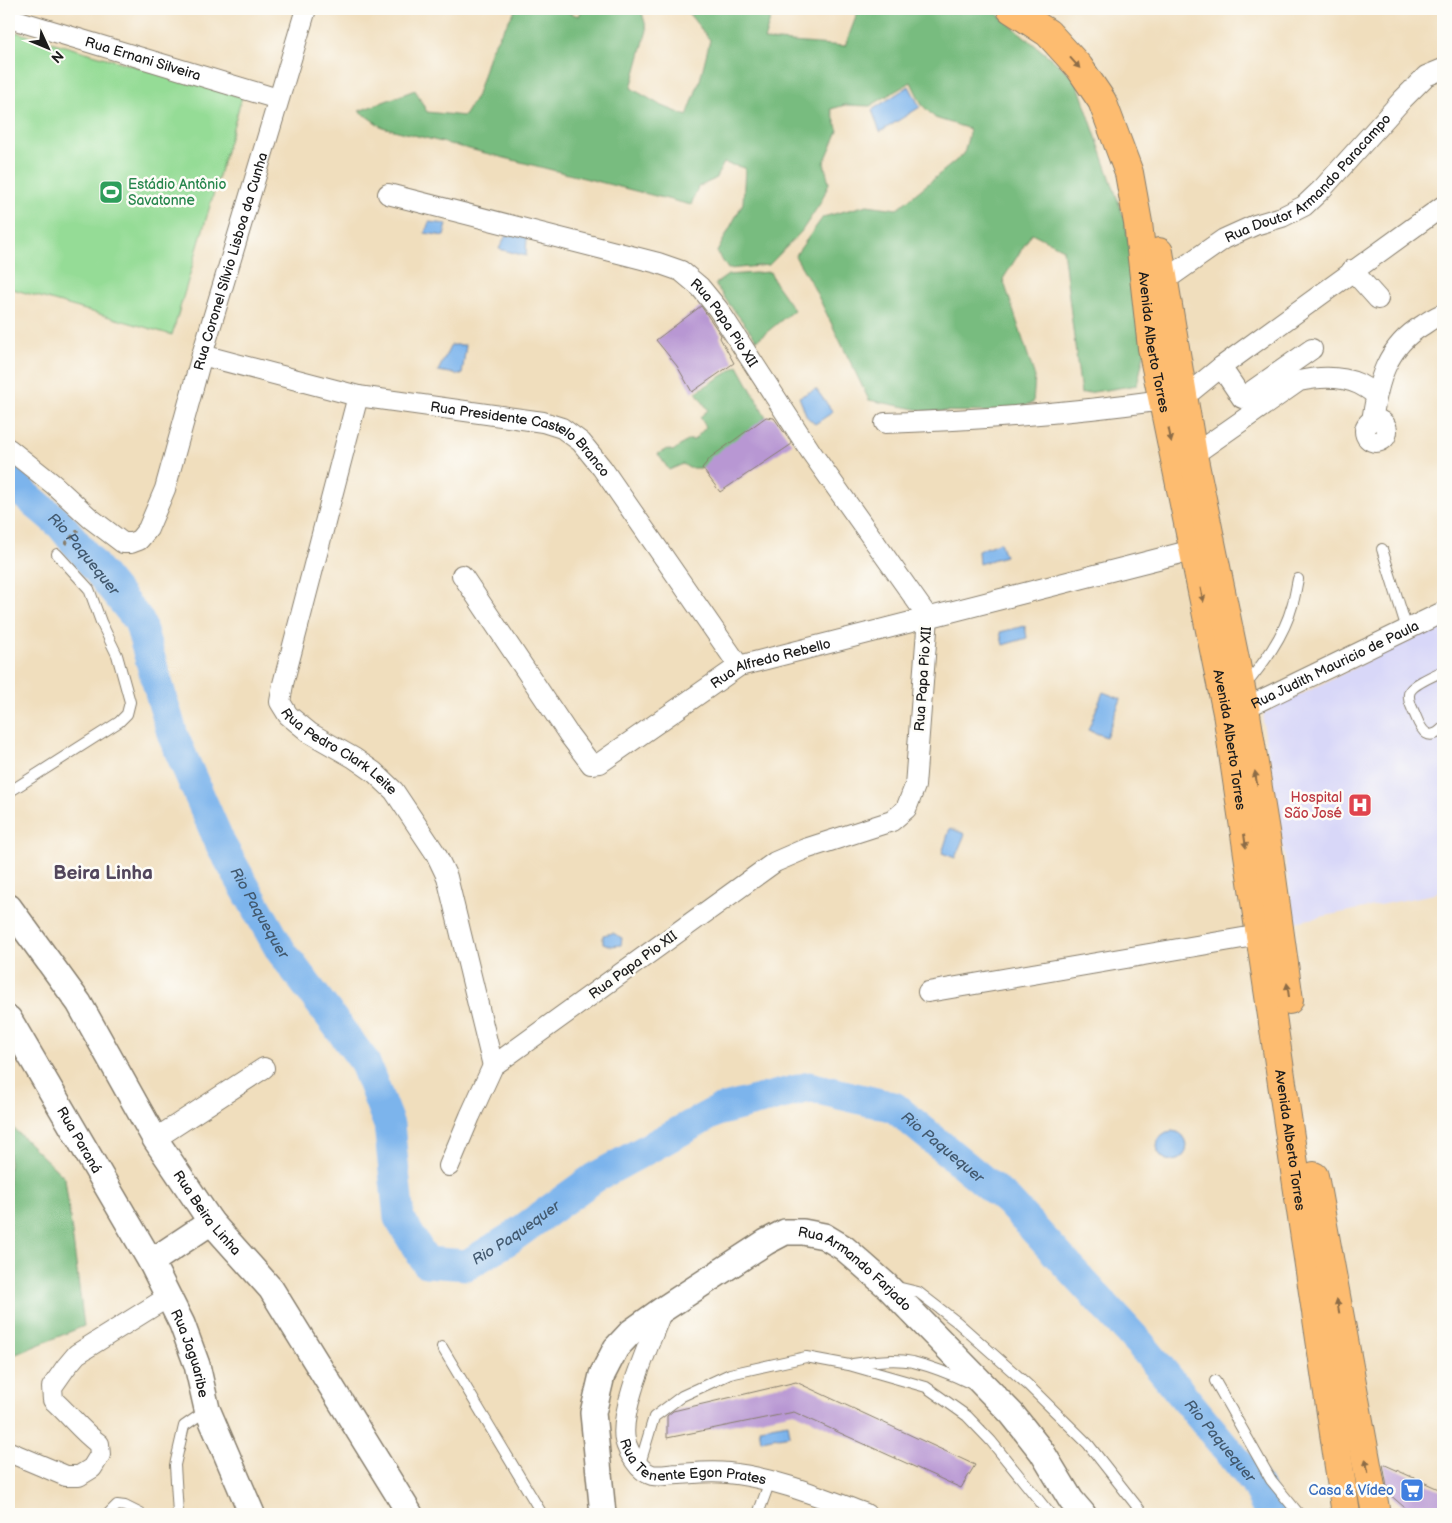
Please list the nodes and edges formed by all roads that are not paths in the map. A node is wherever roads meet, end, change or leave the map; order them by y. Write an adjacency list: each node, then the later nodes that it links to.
1 (306, 9): 6 (street, Rua Coronel Sílvio Lisboa da Cunha)
2 (1011, 9): 18 (main road, Avenida Alberto Torres, one-way to 18)
3 (1044, 9): 10 (main road, Avenida Alberto Torres)
4 (9, 18): 6 (street, Rua Ernani Silveira)
5 (1443, 69): 10 (street, Rua Doutor Armando Paracampo)
6 (278, 99): 14 (street, Rua Coronel Sílvio Lisboa da Cunha)
7 (388, 194): 29 (street, Rua Papa Pio XII)
8 (1443, 206): 9 (street)
9 (1352, 270): 11 (street); 15 (street)
10 (1164, 281): 18 (main road, Avenida Alberto Torres)
11 (1378, 299)
12 (1443, 314): 16 (street)
13 (1312, 349): 15 (street)
14 (202, 355): 17 (street, Rua Presidente Castelo Branco); 21 (street, Rua Coronel Sílvio Lisboa da Cunha)
15 (1221, 367): 18 (street)
16 (1376, 395): 19 (street); 22 (street)
17 (358, 396): 31 (street, Rua Presidente Castelo Branco); 41 (street, Rua Pedro Clark Leite)
18 (1173, 399): 20 (street); 22 (main road, Avenida Alberto Torres); 24 (main road, Avenida Alberto Torres, one-way to 24)
19 (1372, 421)
20 (885, 423)
21 (9, 449)
22 (1193, 455): 33 (main road, Avenida Alberto Torres)
23 (1382, 549): 30 (lane)
24 (1192, 550): 29 (street, Rua Alfredo Rebello); 33 (main road, Avenida Alberto Torres, one-way to 33)
25 (59, 552): 35 (lane)
26 (462, 575): 31 (street, Rua Alfredo Rebello)
27 (1298, 578): 33 (lane)
28 (1443, 612): 30 (street, Rua Judith Mauricio de Paula)
29 (928, 617): 31 (street, Rua Alfredo Rebello); 41 (street, Rua Papa Pio XII)
30 (1407, 629): 33 (street, Rua Judith Mauricio de Paula)
31 (739, 666)
32 (1443, 671): 34 (lane)
33 (1238, 704): 37 (main road, Avenida Alberto Torres, one-way to 37); 72 (main road, Avenida Alberto Torres, one-way to 33)
34 (1443, 728)
35 (9, 792)
36 (9, 907): 43 (street, Rua Beira Linha)
37 (1260, 935): 38 (street); 71 (main road, Avenida Alberto Torres)
38 (928, 992)
39 (9, 1018): 40 (street, Rua Paraná)
40 (17, 1045): 46 (street, Rua Paraná)
41 (493, 1066): 44 (street, Rua Papa Pio XII)
42 (264, 1068): 43 (street)
43 (155, 1139): 45 (street, Rua Beira Linha)
44 (449, 1166)
45 (211, 1222): 46 (street); 63 (street, Rua Beira Linha)
46 (151, 1262): 48 (street, Rua Jaguaribe)
47 (886, 1285): 49 (street, Rua Armando Farjado); 53 (street, Rua Armando Farjado); 69 (lane)
48 (168, 1296): 54 (street, Rua Jaguaribe); 55 (street)
49 (662, 1310): 56 (street, Rua Tenente Egon Prates); 65 (street, Rua Armando Farjado)
50 (442, 1347): 64 (lane)
51 (849, 1365): 53 (lane); 56 (lane); 68 (lane)
52 (1215, 1381): 70 (lane)
53 (993, 1394): 58 (street, Rua Armando Farjado)
54 (208, 1409): 61 (lane); 62 (street, Rua Jaguaribe)
55 (9, 1452)
56 (639, 1467): 57 (street, Rua Tenente Egon Prates)
57 (770, 1481): 66 (lane); 67 (street, Rua Tenente Egon Prates)
58 (1072, 1509)
59 (108, 1514): 60 (lane)
60 (141, 1514)
61 (178, 1514)
62 (252, 1514)
63 (410, 1514)
64 (542, 1514)
65 (603, 1514)
66 (758, 1514)
67 (866, 1514)
68 (1050, 1514)
69 (1143, 1514)
70 (1299, 1514)
71 (1346, 1514)
72 (1376, 1514)

